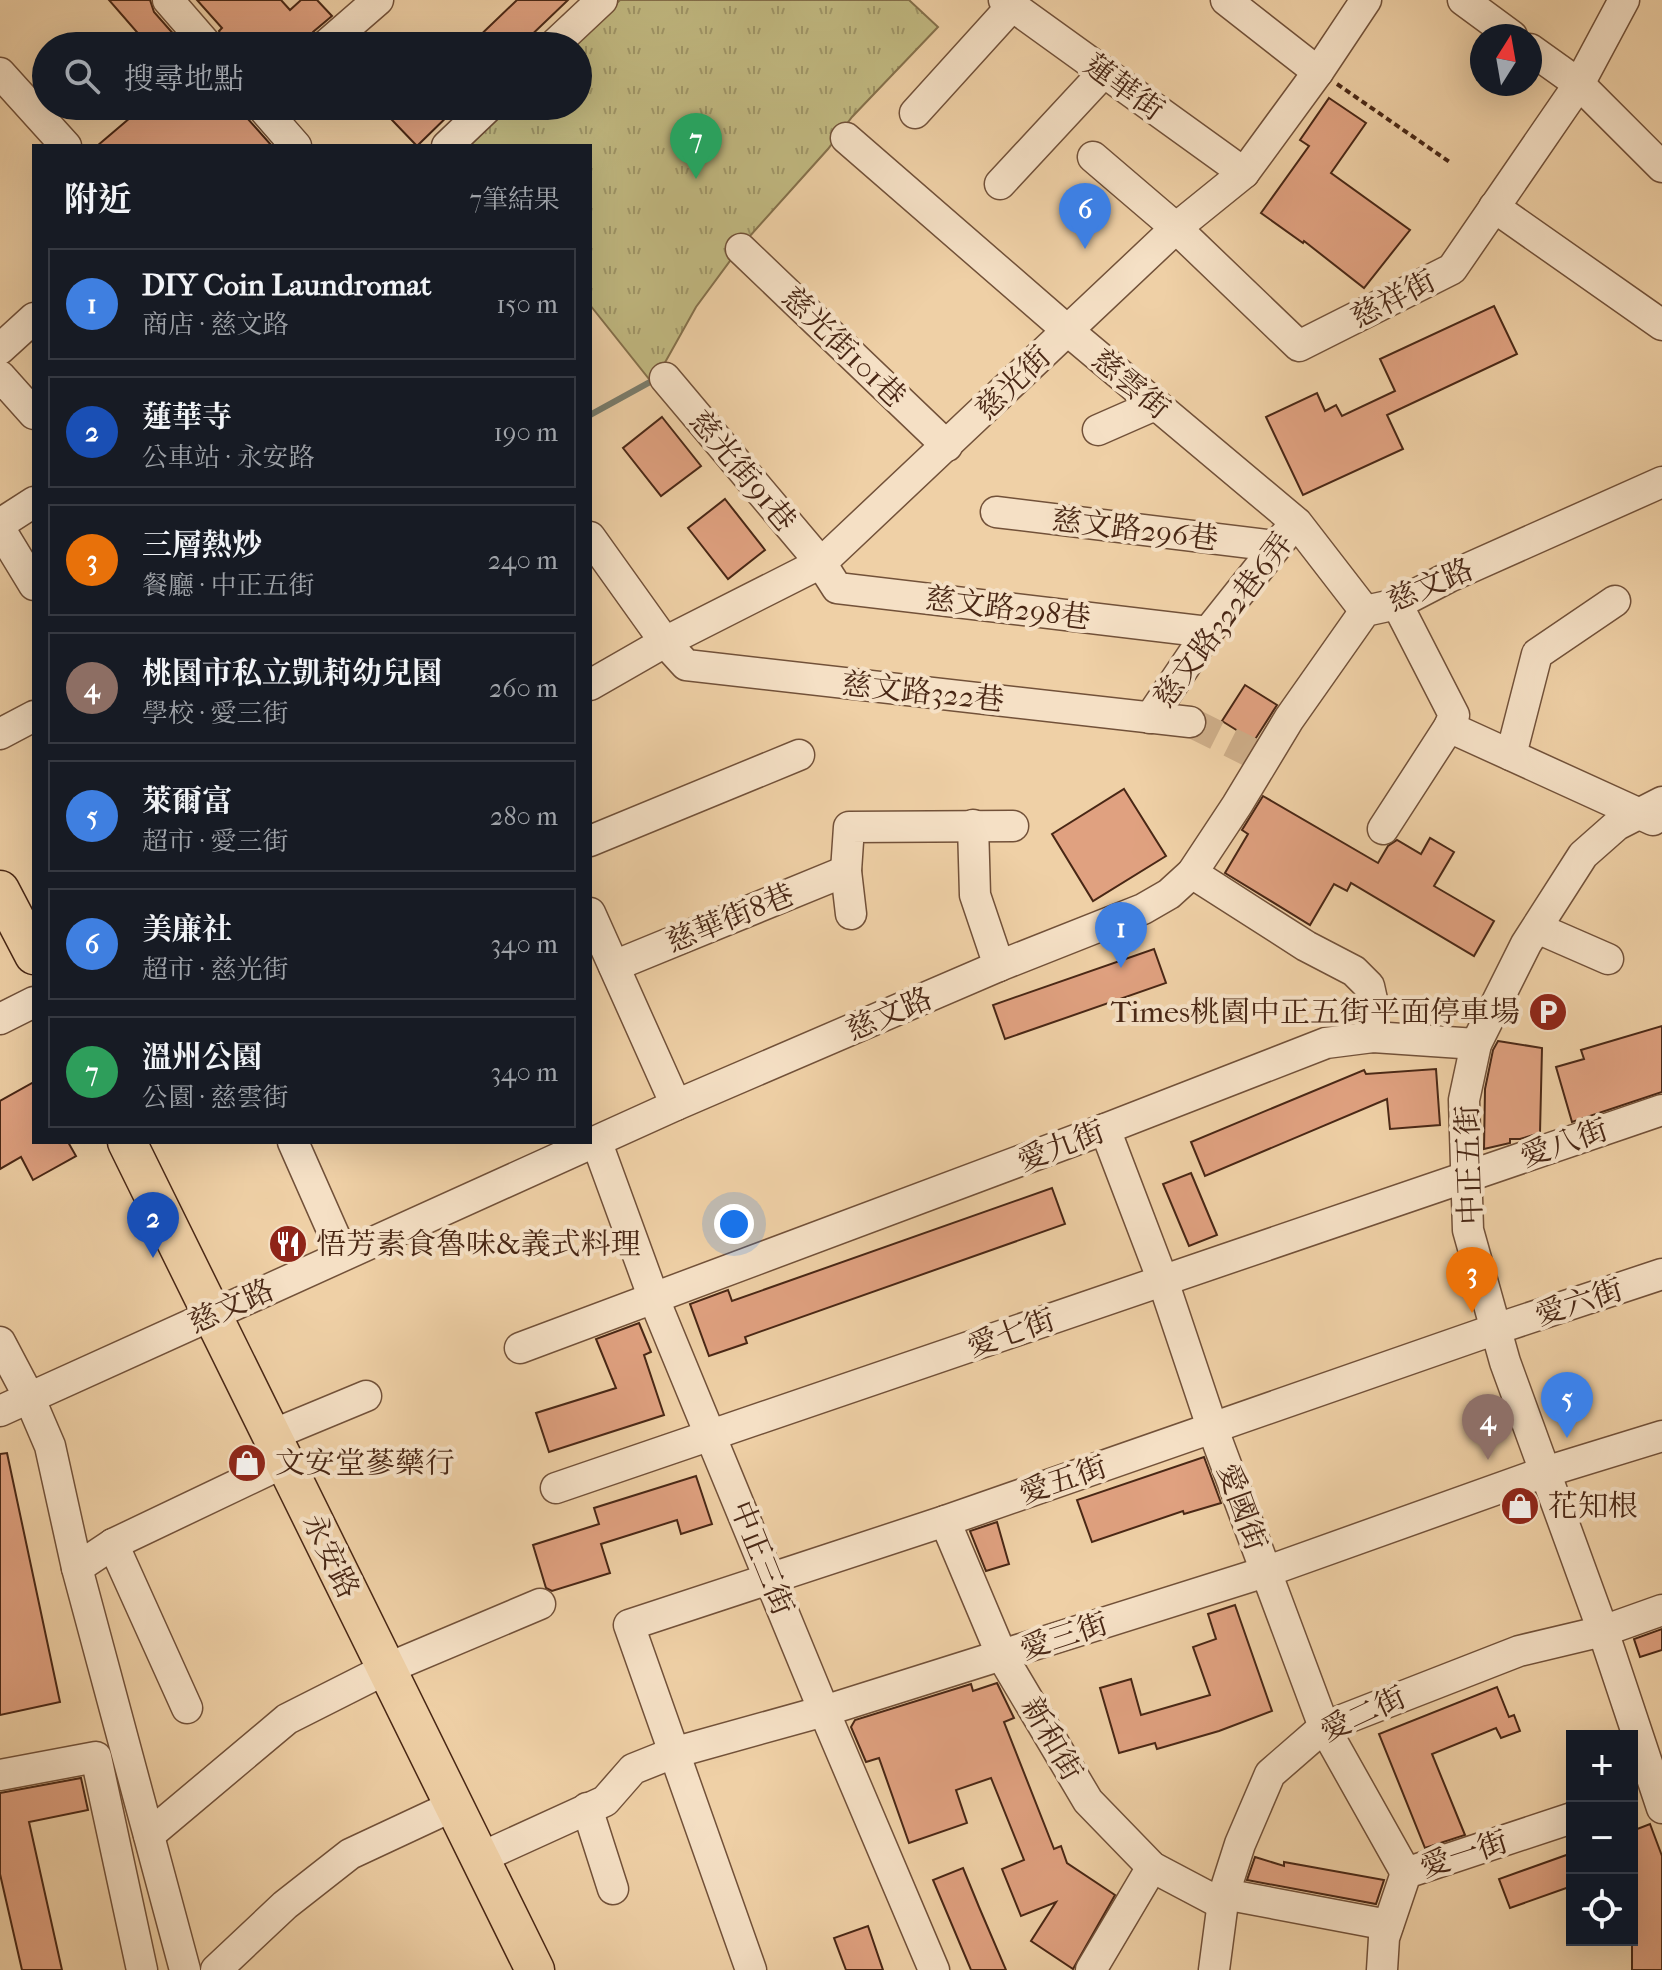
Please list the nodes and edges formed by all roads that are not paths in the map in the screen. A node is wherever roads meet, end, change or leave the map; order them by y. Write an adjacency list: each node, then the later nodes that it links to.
1 (168, 0): 10 (street)
2 (378, 0): 11 (street)
3 (602, 0): 12 (street)
4 (1226, 0): 15 (street)
5 (1366, 0): 15 (street, 慈光街)
6 (1463, 0): 9 (street)
7 (1624, 0): 17 (street, 慈祥街)
8 (1008, 3): 14 (street, 蓮華街); 19 (street)
9 (1496, 24)
10 (196, 32)
11 (341, 32)
12 (568, 32)
13 (1542, 58): 17 (street)
14 (1104, 72): 29 (street, 蓮華街); 30 (street)
15 (1318, 72): 29 (street, 慈光街)
16 (0, 73): 18 (street)
17 (1579, 84): 28 (street); 31 (street, 慈祥街)
18 (32, 108)
19 (915, 113)
20 (42, 120): 24 (street)
21 (273, 120): 25 (street)
22 (474, 120): 26 (street)
23 (846, 138): 36 (street, 慈雲街)
24 (64, 144)
25 (294, 144)
26 (449, 144)
27 (1093, 157): 32 (street, 慈祥街)
28 (1662, 167)
29 (1244, 173): 32 (street, 慈光街)
30 (1000, 184)
31 (1494, 207): 32 (street, 慈祥街); 35 (street)
32 (1176, 228): 36 (street, 慈光街)
33 (741, 249): 43 (street, 慈光街101巷)
34 (32, 320): 37 (street)
35 (1662, 325)
36 (1067, 330): 40 (street, 慈雲街); 43 (street, 慈光街)
37 (0, 349)
38 (0, 376): 41 (street)
39 (665, 378): 51 (street, 慈光街91巷)
40 (1155, 405): 42 (street); 47 (street, 慈雲街)
41 (32, 412)
42 (1098, 430)
43 (947, 446): 51 (street, 慈光街)
44 (1662, 482): 54 (street, 慈文路)
45 (32, 503): 48 (street)
46 (996, 512): 50 (street, 慈文路296巷)
47 (1297, 523): 50 (street, 慈文路322巷6弄); 55 (street, 慈雲街)
48 (0, 527): 52 (street)
49 (592, 540): 57 (street, 慈文路322巷)
50 (1275, 546): 56 (street, 慈文路322巷6弄)
51 (821, 563): 56 (street, 慈文路298巷); 57 (street, 慈光街)
52 (32, 582)
53 (1615, 601): 65 (street)
54 (1397, 604): 55 (street, 慈文路); 62 (street)
55 (1365, 611): 72 (street, 慈文路)
56 (1208, 632): 60 (street, 慈文路322巷6弄)
57 (665, 642): 58 (street, 慈光街); 60 (street, 慈文路322巷)
58 (592, 684)
59 (32, 717): 63 (street)
60 (1150, 718): 61 (street, 慈文路322巷)
61 (1190, 722)
62 (1449, 727): 65 (street); 69 (street)
63 (0, 734)
64 (799, 755): 70 (street)
65 (1511, 755): 66 (street)
66 (1655, 813): 75 (street, 中正五街)
67 (973, 825): 68 (street); 71 (street); 79 (street)
68 (1013, 826)
69 (1383, 829)
70 (592, 840)
71 (846, 871): 74 (street); 76 (street, 慈華街8巷)
72 (1192, 873): 79 (street, 慈文路); 82 (street)
73 (0, 890): 77 (main road)
74 (851, 914)
75 (1537, 928): 78 (street); 83 (street, 中正五街)
76 (599, 940): 84 (street)
77 (32, 951)
78 (1608, 959)
79 (999, 966): 84 (street, 慈文路)
80 (32, 1003): 81 (street)
81 (0, 1019)
82 (1373, 1037): 83 (street, 愛九街); 86 (street, 愛九街)
83 (1476, 1044): 90 (street, 中正五街)
84 (676, 1105): 87 (street, 慈文路)
85 (1662, 1110): 90 (street, 愛八街)
86 (1105, 1129): 93 (street, 愛國街); 94 (street, 愛九街)
87 (597, 1143): 91 (street, 慈文路); 94 (street, 中正三街)
88 (128, 1144): 95 (main road, 永安路)
89 (294, 1144): 91 (street)
90 (1467, 1177): 93 (street, 愛七街); 96 (street, 中正五街)
91 (343, 1255): 95 (street, 慈文路)
92 (1662, 1274): 96 (street, 愛六街)
93 (1163, 1281): 102 (street, 愛國街); 103 (street, 愛七街)
94 (654, 1299): 98 (street, 愛九街); 103 (street, 中正三街)
95 (212, 1315): 100 (street, 慈文路); 105 (main road, 永安路)
96 (1496, 1329): 102 (street, 愛五街); 106 (street, 中正五街)
97 (0, 1342): 100 (street)
98 (520, 1348)
99 (366, 1396): 105 (street)
100 (29, 1397): 101 (street, 慈文路); 110 (street)
101 (0, 1411)
102 (1212, 1427): 108 (street, 愛五街); 111 (street, 愛國街)
103 (712, 1435): 107 (street, 愛七街); 112 (street, 中正三街)
104 (1662, 1436): 106 (street, 愛三街)
105 (279, 1448): 109 (street); 117 (main road, 永安路)
106 (1545, 1472): 111 (street, 愛三街); 115 (street, 中正五街)
107 (556, 1488)
108 (945, 1521): 112 (street, 愛五街); 116 (street, 新和街)
109 (113, 1544): 110 (street); 118 (street)
110 (77, 1568): 127 (street)
111 (1265, 1572): 116 (street, 愛三街); 120 (street, 愛國街)
112 (770, 1579): 119 (street, 中正三街); 121 (street, 愛五街)
113 (540, 1604): 117 (street)
114 (1662, 1610): 115 (street, 愛二街)
115 (1603, 1631): 120 (street, 愛二街); 123 (street, 中正五街)
116 (1002, 1656): 119 (street, 愛三街); 129 (street, 新和街)
117 (386, 1669): 124 (main road, 永安路); 127 (street)
118 (187, 1708)
119 (824, 1711): 121 (street, 愛三街); 139 (street, 中正三街)
120 (1324, 1727): 130 (street, 愛國街); 132 (street, 愛二街)
121 (673, 1753): 125 (street, 愛三街); 138 (street)
122 (0, 1775): 134 (street)
123 (1653, 1796)
124 (455, 1805): 128 (main road, 永安路); 136 (street)
125 (587, 1808): 128 (street, 愛三街); 131 (street)
126 (1566, 1820): 130 (street, 愛一街)
127 (149, 1835): 135 (street)
128 (480, 1858): 137 (main road, 永安路)
129 (1152, 1867): 132 (street, 新和街); 140 (street)
130 (1406, 1873): 133 (street, 愛一街)
131 (613, 1889)
132 (1223, 1899): 133 (street, 新和街); 141 (street, 愛二街)
133 (1388, 1925): 142 (street, 愛一街)
134 (142, 1970)
135 (185, 1970)
136 (216, 1970)
137 (535, 1970)
138 (751, 1970)
139 (934, 1970)
140 (1091, 1970)
141 (1214, 1970)
142 (1382, 1970)

